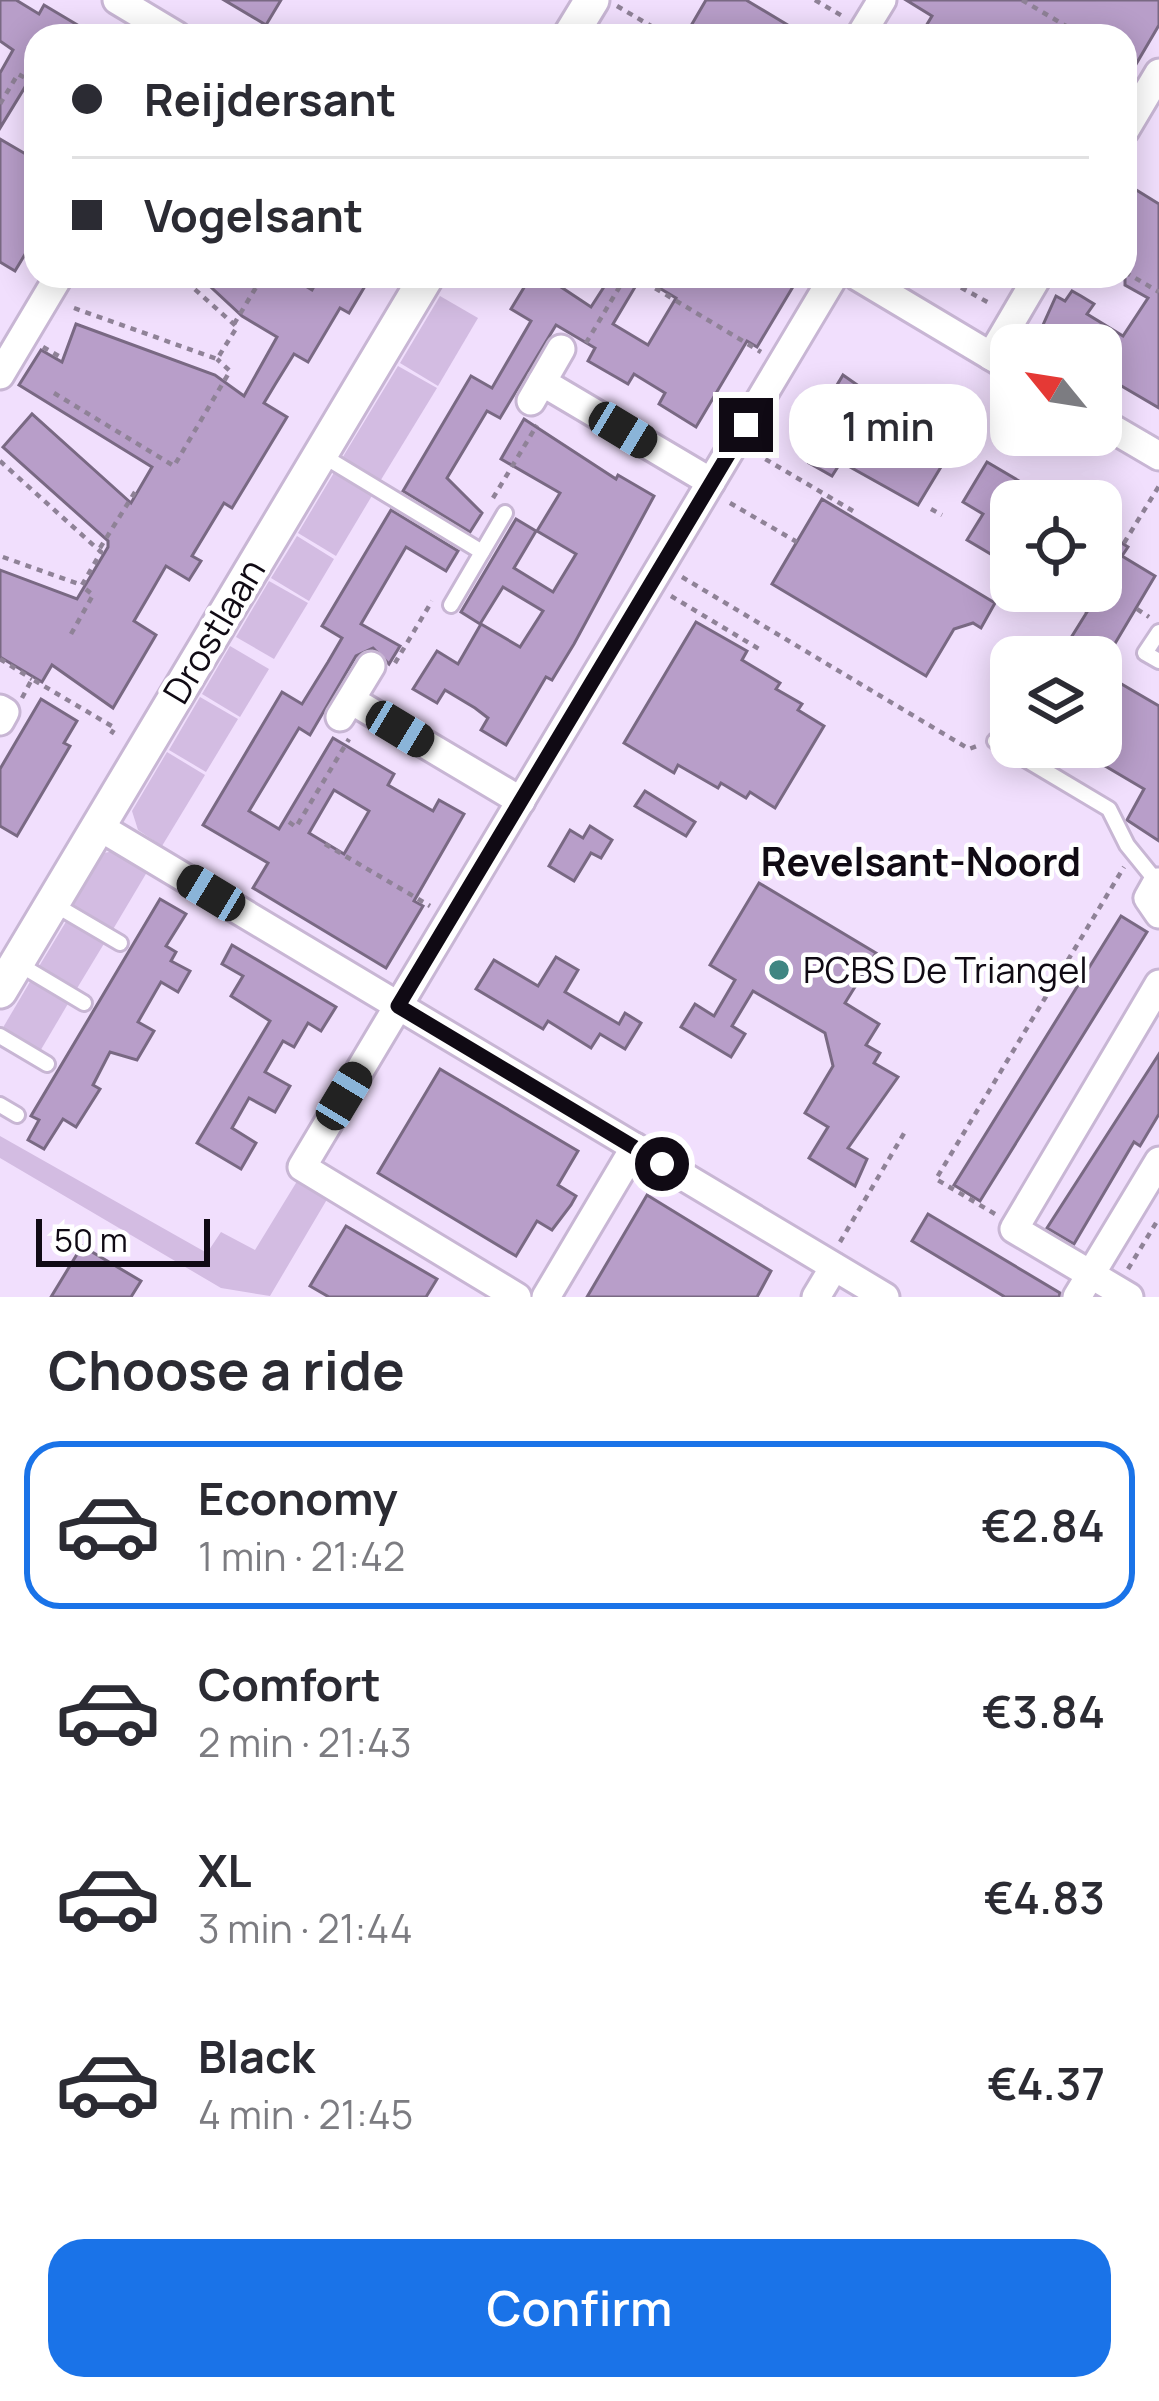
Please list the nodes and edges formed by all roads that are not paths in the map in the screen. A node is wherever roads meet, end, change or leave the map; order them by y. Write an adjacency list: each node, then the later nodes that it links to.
1 (116, 0): 4 (street)
2 (882, 0): 6 (street)
3 (602, 2): 5 (street)
4 (157, 24)
5 (581, 24)
6 (859, 24)
7 (1159, 73): 8 (street)
8 (1137, 110)
9 (52, 288): 17 (street)
10 (420, 288): 19 (street, Drostlaan)
11 (828, 288): 21 (street)
12 (877, 288): 16 (street)
13 (1027, 288): 14 (street)
14 (1015, 324)
15 (569, 353): 21 (street)
16 (990, 355)
17 (0, 375)
18 (1122, 434): 20 (street)
19 (320, 454): 23 (lane); 30 (street, Drostlaan)
20 (1159, 456)
21 (718, 491): 29 (street)
22 (505, 513): 23 (lane)
23 (482, 552): 24 (lane)
24 (451, 605)
25 (1159, 632): 26 (lane)
26 (1159, 661)
27 (380, 670): 29 (street)
28 (1036, 768): 31 (lane)
29 (520, 801): 38 (street)
30 (98, 826): 32 (street, Drostlaan); 38 (street)
31 (1157, 882): 33 (street)
32 (52, 903): 34 (lane); 35 (street, Drostlaan)
33 (1159, 914)
34 (120, 943)
35 (5, 982): 37 (lane)
36 (1159, 984): 46 (street)
37 (84, 1003)
38 (398, 1006): 43 (street); 47 (street)
39 (0, 1036): 40 (lane)
40 (47, 1064)
41 (0, 1105): 42 (lane)
42 (17, 1115)
43 (635, 1148): 45 (street); 49 (street)
44 (1159, 1160): 46 (street)
45 (834, 1258): 50 (street); 51 (street)
46 (1084, 1286): 48 (street)
47 (514, 1289)
48 (1124, 1291)
49 (546, 1297)
50 (816, 1297)
51 (885, 1297)

